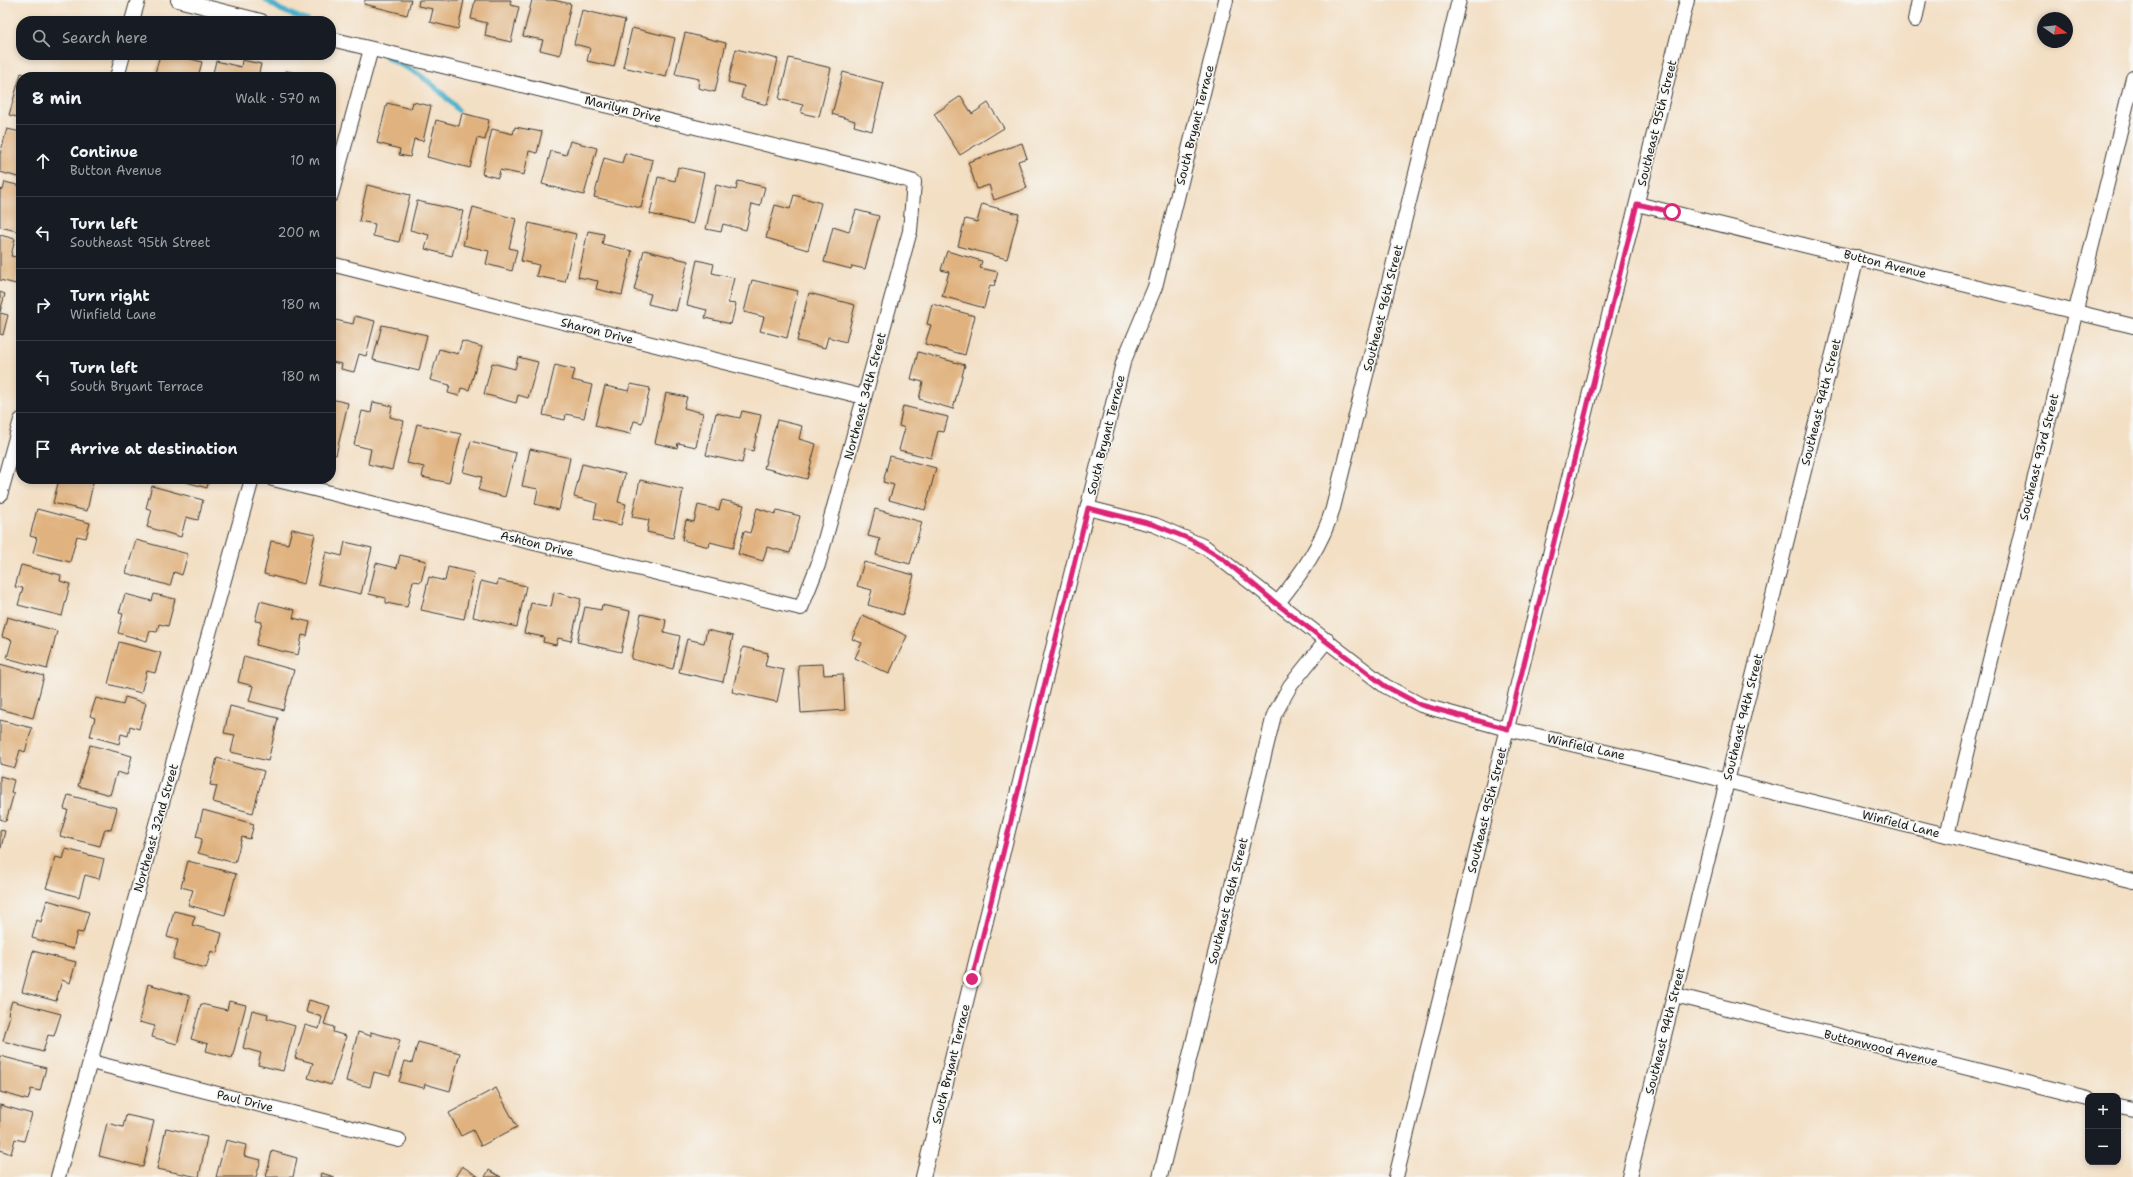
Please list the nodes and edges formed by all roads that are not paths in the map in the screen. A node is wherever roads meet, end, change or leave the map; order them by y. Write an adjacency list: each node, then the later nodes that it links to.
1 (138, 0): 7 (street)
2 (178, 0): 8 (street)
3 (1226, 0): 27 (street, South Bryant Terrace)
4 (1459, 0): 28 (street, Southeast 96th Street)
5 (1687, 0): 17 (street, Southeast 95th Street)
6 (1919, 0): 9 (street)
7 (133, 16)
8 (241, 16)
9 (1915, 20)
10 (336, 40): 11 (street, Marilyn Drive)
11 (372, 49): 15 (street); 16 (street, Marilyn Drive)
12 (122, 60): 13 (street)
13 (118, 72)
14 (2132, 85): 20 (street, Southeast 93rd Street)
15 (336, 177)
16 (914, 182): 22 (street, Northeast 34th Street)
17 (1637, 204): 18 (street, Button Avenue); 31 (street, Southeast 95th Street)
18 (1857, 257): 20 (street, Button Avenue); 32 (street, Southeast 94th Street)
19 (336, 265): 22 (street, Sharon Drive)
20 (2074, 311): 21 (street, Button Avenue); 33 (street, Southeast 93rd Street)
21 (2133, 326)
22 (864, 398): 29 (street, Northeast 34th Street)
23 (16, 438): 26 (street)
24 (251, 484): 36 (street, Northeast 32nd Street)
25 (293, 484): 29 (street, Ashton Drive)
26 (0, 495)
27 (1088, 508): 28 (street, Winfield Lane); 42 (street, South Bryant Terrace)
28 (1277, 604): 30 (street, Winfield Lane)
29 (801, 608)
30 (1327, 640): 31 (street, Winfield Lane); 43 (street, Southeast 96th Street)
31 (1508, 729): 32 (street, Winfield Lane); 44 (street, Southeast 95th Street)
32 (1727, 781): 33 (street, Winfield Lane); 35 (street, Southeast 94th Street)
33 (1947, 835): 34 (street, Winfield Lane)
34 (2133, 881)
35 (1675, 995): 37 (street, Buttonwood Avenue); 45 (street, Southeast 94th Street)
36 (91, 1062): 40 (street, Paul Drive); 41 (street, Northeast 32nd Street)
37 (2085, 1097)
38 (2121, 1107): 39 (street)
39 (2133, 1109)
40 (398, 1140)
41 (58, 1177)
42 (923, 1177)
43 (1160, 1177)
44 (1396, 1177)
45 (1629, 1177)

